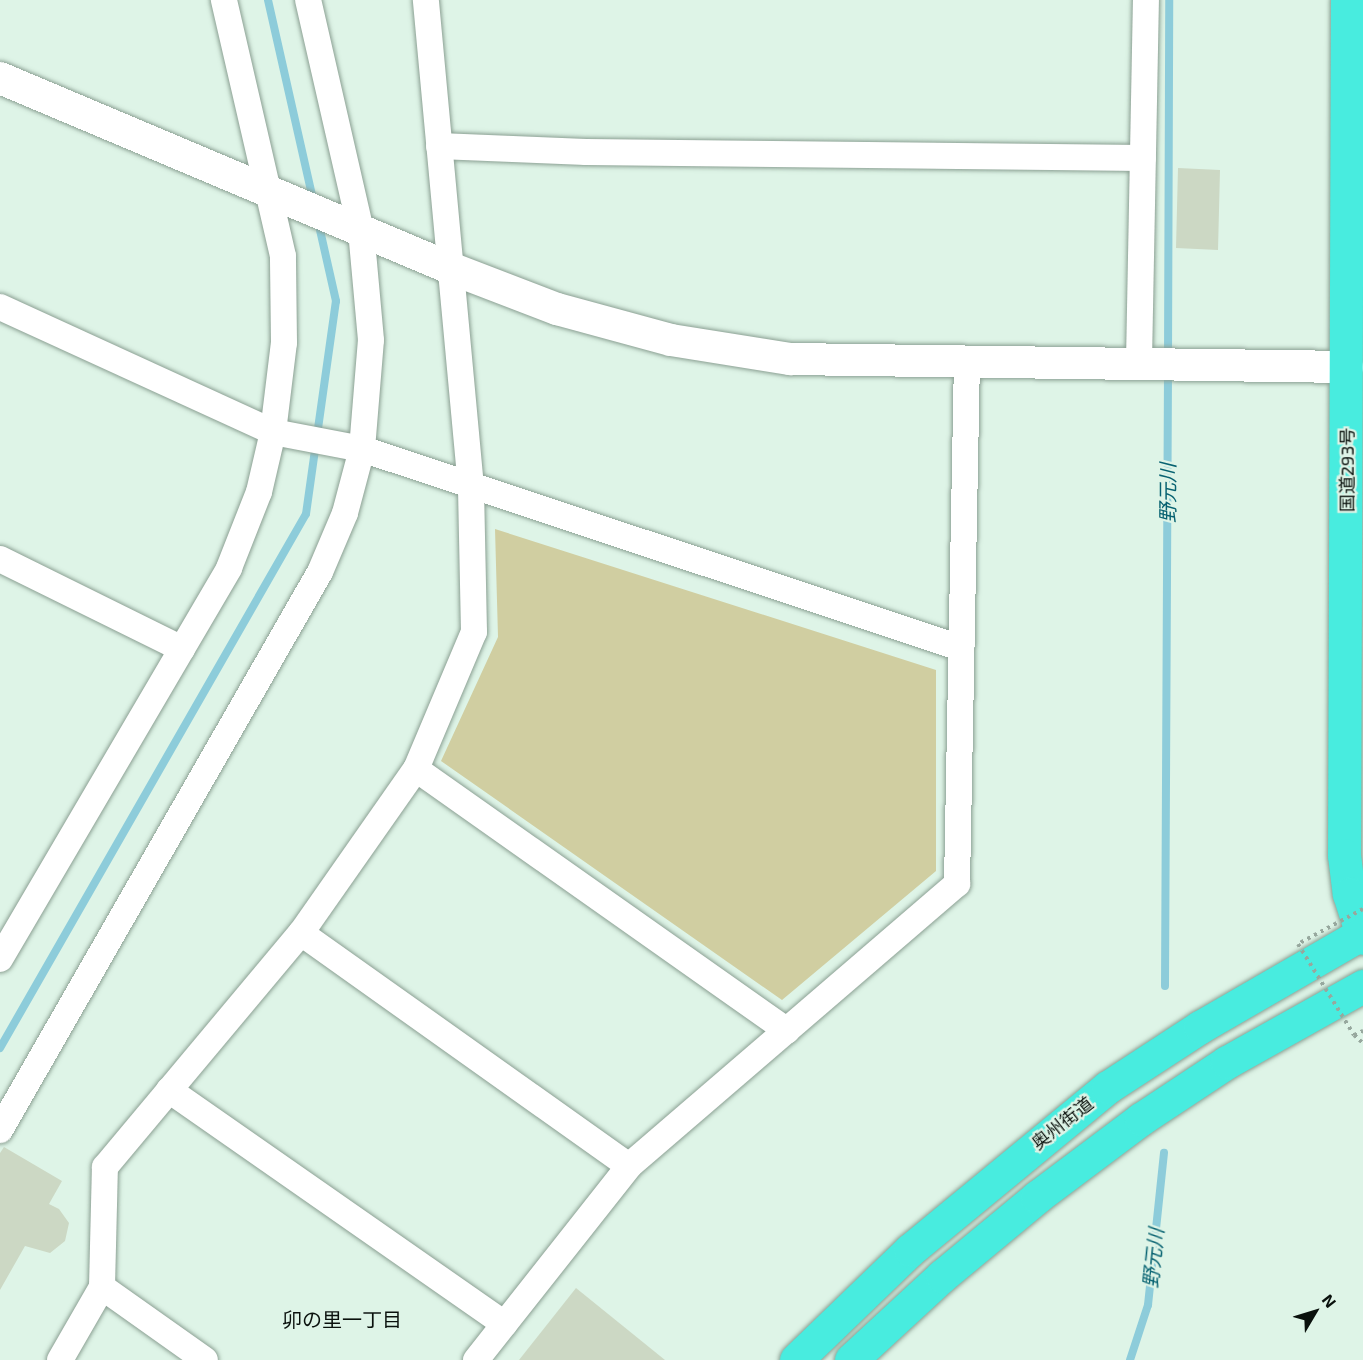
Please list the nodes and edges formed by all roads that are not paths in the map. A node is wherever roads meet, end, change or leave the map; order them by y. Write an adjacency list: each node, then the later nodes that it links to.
1 (224, 0): 9 (street)
2 (308, 0): 10 (street)
3 (426, 0): 7 (street)
4 (1146, 0): 8 (street)
5 (1347, 0): 15 (highway, 国道293号)
6 (0, 78): 9 (street)
7 (439, 146): 8 (street); 11 (street)
8 (1143, 158): 14 (street)
9 (268, 191): 10 (street); 16 (street)
10 (361, 231): 11 (street); 17 (street)
11 (450, 268): 13 (street); 18 (street)
12 (0, 307): 16 (street)
13 (967, 360): 14 (street); 20 (street)
14 (1139, 361): 15 (street)
15 (1347, 367): 23 (highway, 国道293号)
16 (273, 432): 17 (street); 21 (street)
17 (362, 449): 18 (street); 29 (street)
18 (471, 487): 20 (street); 22 (street)
19 (0, 559): 21 (street)
20 (961, 648): 27 (street)
21 (182, 649): 25 (street)
22 (416, 769): 24 (street); 27 (street)
23 (1363, 929): 36 (highway, 奥州街道)
24 (301, 933): 28 (street); 30 (street)
25 (0, 959)
26 (1363, 986): 37 (highway)
27 (787, 1031): 30 (street)
28 (169, 1090): 31 (street); 32 (street)
29 (0, 1130)
30 (629, 1166): 32 (street)
31 (102, 1287): 33 (street); 34 (street)
32 (504, 1324): 35 (street)
33 (60, 1360)
34 (205, 1360)
35 (476, 1360)
36 (796, 1360)
37 (851, 1360)

